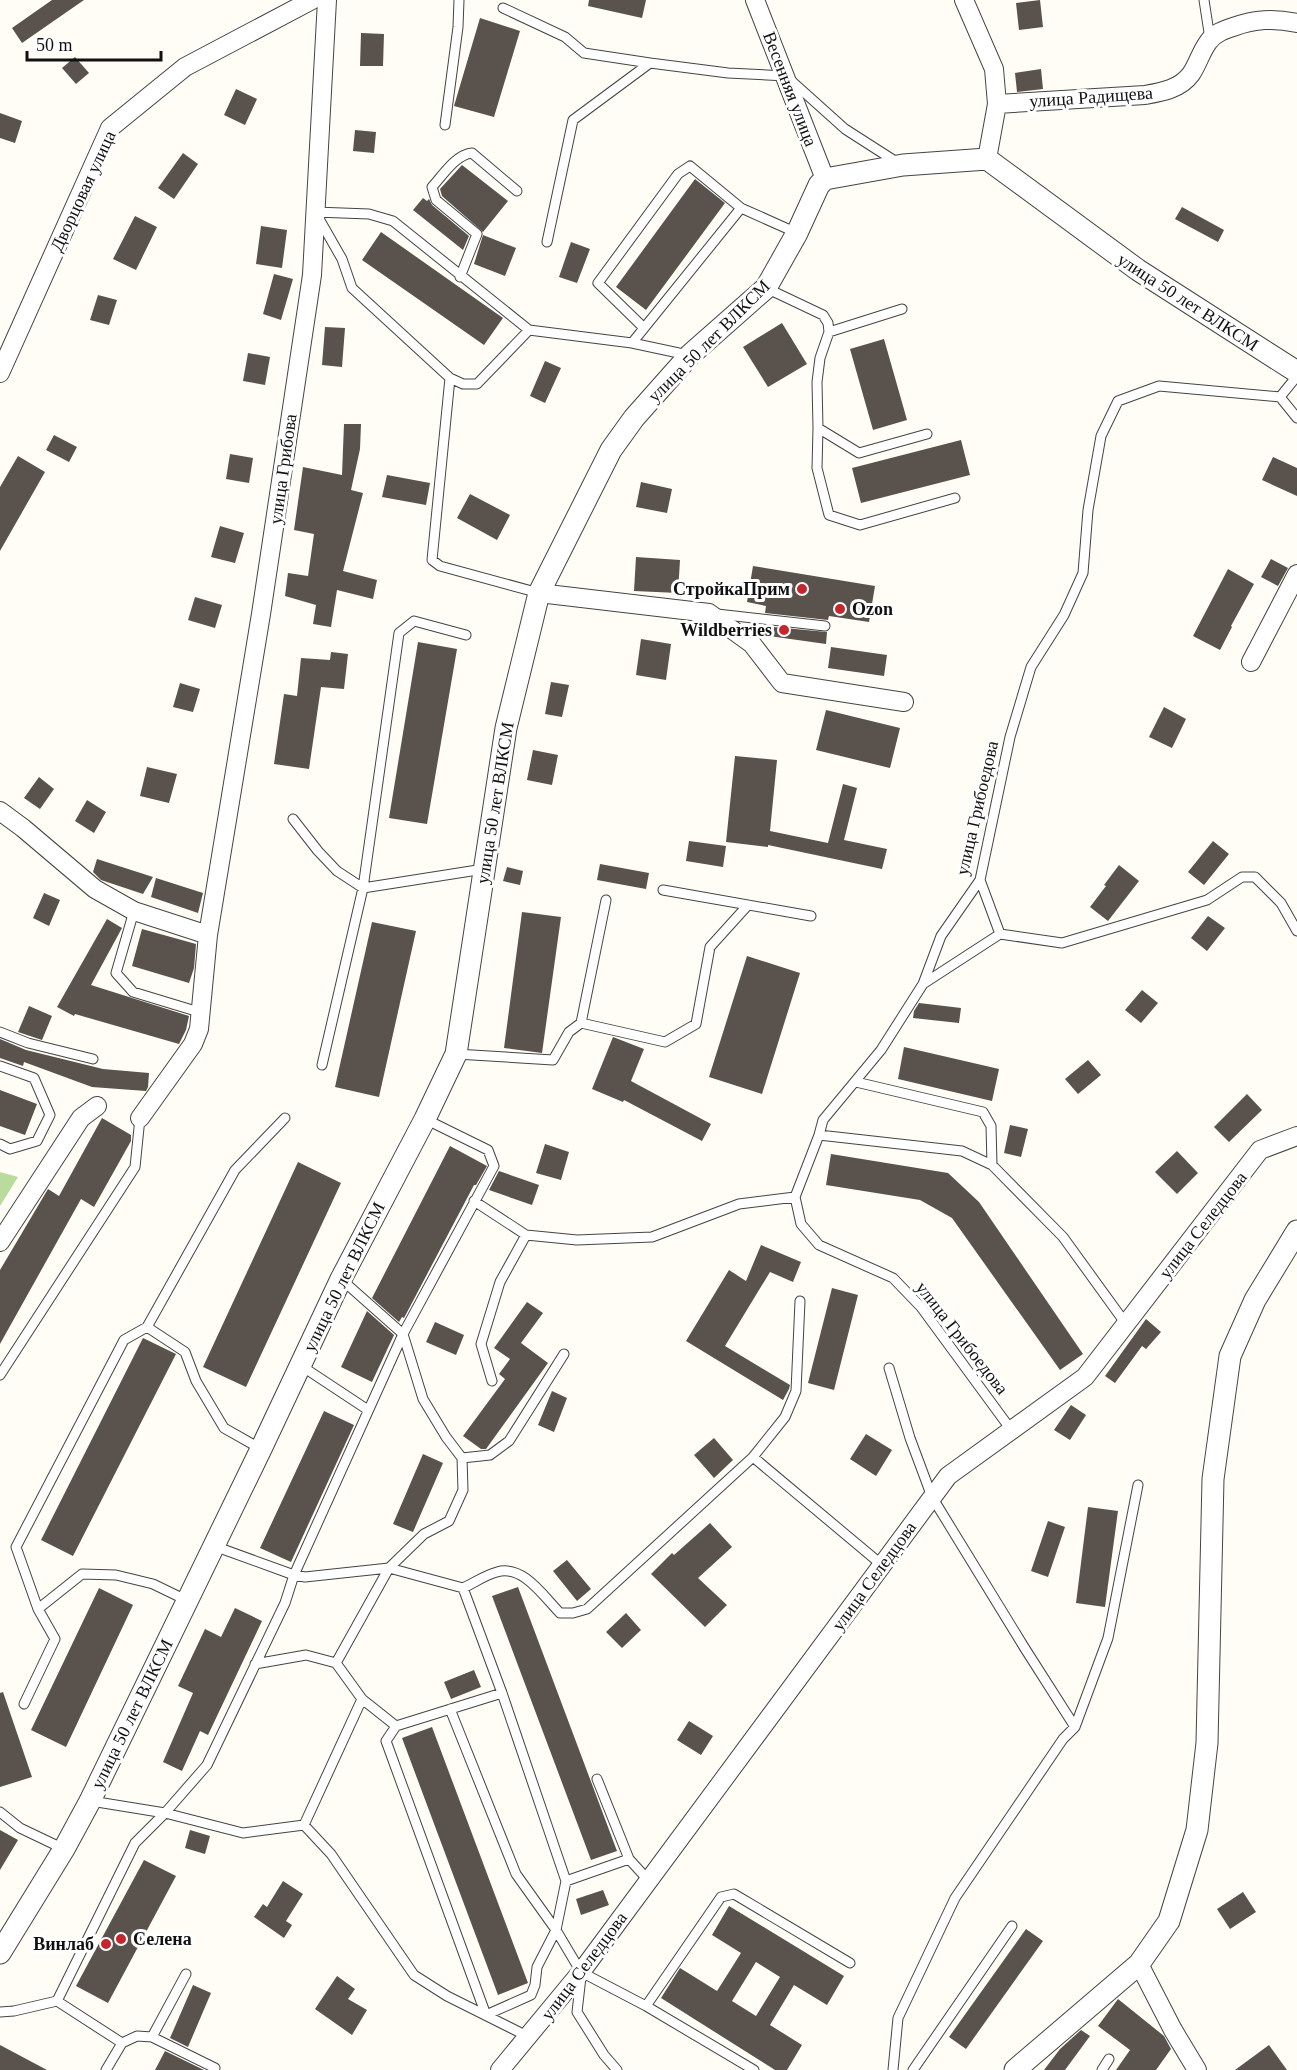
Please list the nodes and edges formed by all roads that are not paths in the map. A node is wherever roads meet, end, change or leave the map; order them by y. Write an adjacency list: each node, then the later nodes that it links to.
1 (312, 0): 31 (street, Дворцовая улица)
2 (327, 0): 19 (street, улица Грибова)
3 (459, 0): 13 (lane)
4 (755, 0): 11 (street, Весенняя улица)
5 (964, 0): 12 (street)
6 (1204, 0): 9 (lane)
7 (502, 8): 10 (lane)
8 (1297, 23): 9 (street)
9 (1210, 39): 12 (street, улица Радищева)
10 (650, 63): 11 (lane); 21 (lane)
11 (786, 76): 15 (lane); 16 (street, Весенняя улица)
12 (998, 104): 14 (street)
13 (445, 125)
14 (987, 159): 15 (street); 30 (street, улица 50 лет ВЛКСМ)
15 (903, 165): 16 (street)
16 (825, 179): 20 (street, улица 50 лет ВЛКСМ)
17 (517, 191): 22 (lane)
18 (741, 208): 20 (lane); 25 (lane); 25 (lane)
19 (315, 212): 22 (lane); 33 (lane); 58 (street, улица Грибова)
20 (797, 233): 23 (street, улица 50 лет ВЛКСМ)
21 (547, 242)
22 (460, 277): 26 (lane)
23 (766, 288): 27 (lane); 29 (street, улица 50 лет ВЛКСМ)
24 (902, 309): 27 (lane)
25 (644, 328): 28 (lane)
26 (529, 330): 28 (lane); 33 (lane)
27 (829, 332): 36 (lane)
28 (633, 343): 29 (lane)
29 (690, 355): 40 (street, улица 50 лет ВЛКСМ)
30 (1297, 372)
31 (0, 373)
32 (1297, 376): 34 (lane)
33 (450, 378): 40 (lane)
34 (1280, 397): 35 (lane); 49 (lane, улица Грибоедова)
35 (1297, 418)
36 (818, 428): 37 (lane); 38 (lane)
37 (927, 434)
38 (955, 498)
39 (1297, 574): 44 (street)
40 (539, 593): 41 (street); 48 (street, улица 50 лет ВЛКСМ)
41 (709, 613): 42 (lane); 45 (street)
42 (825, 626)
43 (466, 635): 50 (lane)
44 (1251, 662)
45 (904, 702)
46 (0, 812): 54 (street)
47 (293, 819): 50 (lane)
48 (484, 869): 50 (lane); 63 (street, улица 50 лет ВЛКСМ)
49 (980, 880): 57 (lane); 59 (lane, улица Грибоедова)
50 (363, 888): 65 (lane)
51 (663, 890): 53 (lane)
52 (606, 900): 61 (lane)
53 (748, 905): 55 (lane); 61 (lane)
54 (134, 910): 58 (street); 60 (lane)
55 (811, 916)
56 (1297, 931): 57 (lane)
57 (1000, 934): 59 (lane)
58 (208, 935): 60 (street, улица Грибова)
59 (923, 984): 67 (lane, улица Грибоедова)
60 (199, 1012): 69 (street, улица Грибова)
61 (581, 1023): 63 (lane)
62 (0, 1032): 64 (lane)
63 (456, 1054): 71 (street, улица 50 лет ВЛКСМ)
64 (93, 1059)
65 (322, 1065)
66 (0, 1066): 74 (lane)
67 (856, 1082): 72 (lane, улица Грибоедова); 75 (lane)
68 (97, 1106): 80 (street)
69 (140, 1118): 89 (lane)
70 (285, 1118): 84 (lane)
71 (425, 1119): 77 (lane); 81 (street, улица 50 лет ВЛКСМ)
72 (819, 1135): 75 (lane); 76 (lane, улица Грибоедова)
73 (1297, 1136): 83 (street, улица Селедцова)
74 (0, 1144)
75 (992, 1165): 83 (lane)
76 (795, 1197): 79 (lane); 92 (lane, улица Грибоедова)
77 (474, 1201): 79 (lane); 85 (lane)
78 (1297, 1231): 126 (street)
79 (526, 1235): 90 (lane)
80 (0, 1242)
81 (341, 1279): 85 (lane); 87 (street, улица 50 лет ВЛКСМ)
82 (800, 1301): 95 (lane)
83 (1126, 1324): 92 (street, улица Селедцова)
84 (147, 1327): 93 (lane); 104 (lane)
85 (402, 1334): 91 (lane); 94 (lane)
86 (564, 1354): 94 (lane)
87 (300, 1365): 91 (lane); 93 (street, улица 50 лет ВЛКСМ)
88 (889, 1368): 97 (lane)
89 (0, 1375)
90 (492, 1381)
91 (368, 1410): 101 (lane)
92 (1012, 1431): 97 (street, улица Селедцова)
93 (261, 1449): 98 (street, улица 50 лет ВЛКСМ)
94 (462, 1458): 100 (lane)
95 (753, 1458): 99 (lane); 102 (lane)
96 (1138, 1485): 112 (lane)
97 (932, 1497): 99 (street, улица Селедцова); 112 (lane)
98 (214, 1546): 101 (lane); 103 (street, улица 50 лет ВЛКСМ)
99 (882, 1565): 121 (street, улица Селедцова)
100 (389, 1568): 101 (lane); 102 (lane); 105 (lane)
101 (294, 1575): 106 (lane)
102 (463, 1588): 107 (lane)
103 (186, 1600): 104 (lane); 114 (street, улица 50 лет ВЛКСМ)
104 (38, 1608): 109 (lane)
105 (336, 1663): 106 (lane); 108 (lane)
106 (255, 1664): 116 (lane)
107 (502, 1693): 110 (lane); 120 (lane)
108 (362, 1699): 111 (lane); 117 (lane)
109 (24, 1704)
110 (450, 1709): 111 (lane); 123 (lane)
111 (396, 1726): 132 (lane)
112 (1075, 1727): 142 (lane)
113 (597, 1779): 119 (lane)
114 (90, 1801): 116 (lane); 118 (street, улица 50 лет ВЛКСМ)
115 (0, 1812): 118 (lane)
116 (165, 1813): 117 (lane); 129 (lane)
117 (304, 1824): 132 (lane)
118 (64, 1850): 124 (street, улица 50 лет ВЛКСМ)
119 (629, 1858): 120 (lane); 121 (lane)
120 (566, 1881): 123 (lane)
121 (649, 1881): 127 (street, улица Селедцова)
122 (1012, 1926): 143 (lane)
123 (556, 1930): 127 (lane); 132 (lane)
124 (0, 1953)
125 (850, 1963): 130 (lane)
126 (1139, 1964): 144 (street); 146 (street)
127 (581, 1972): 130 (lane); 134 (street, улица Селедцова); 140 (lane)
128 (186, 1974): 133 (lane)
129 (57, 2001): 131 (lane); 135 (lane)
130 (646, 2006): 141 (lane)
131 (0, 2012)
132 (486, 2015): 134 (lane)
133 (152, 2037): 135 (lane); 137 (lane)
134 (529, 2037): 139 (street, улица Селедцова)
135 (122, 2043): 138 (lane)
136 (1109, 2059): 145 (lane)
137 (215, 2068)
138 (106, 2070)
139 (500, 2070)
140 (617, 2070)
141 (754, 2070)
142 (893, 2070)
143 (914, 2070)
144 (1015, 2070)
145 (1102, 2070)
146 (1197, 2070)

